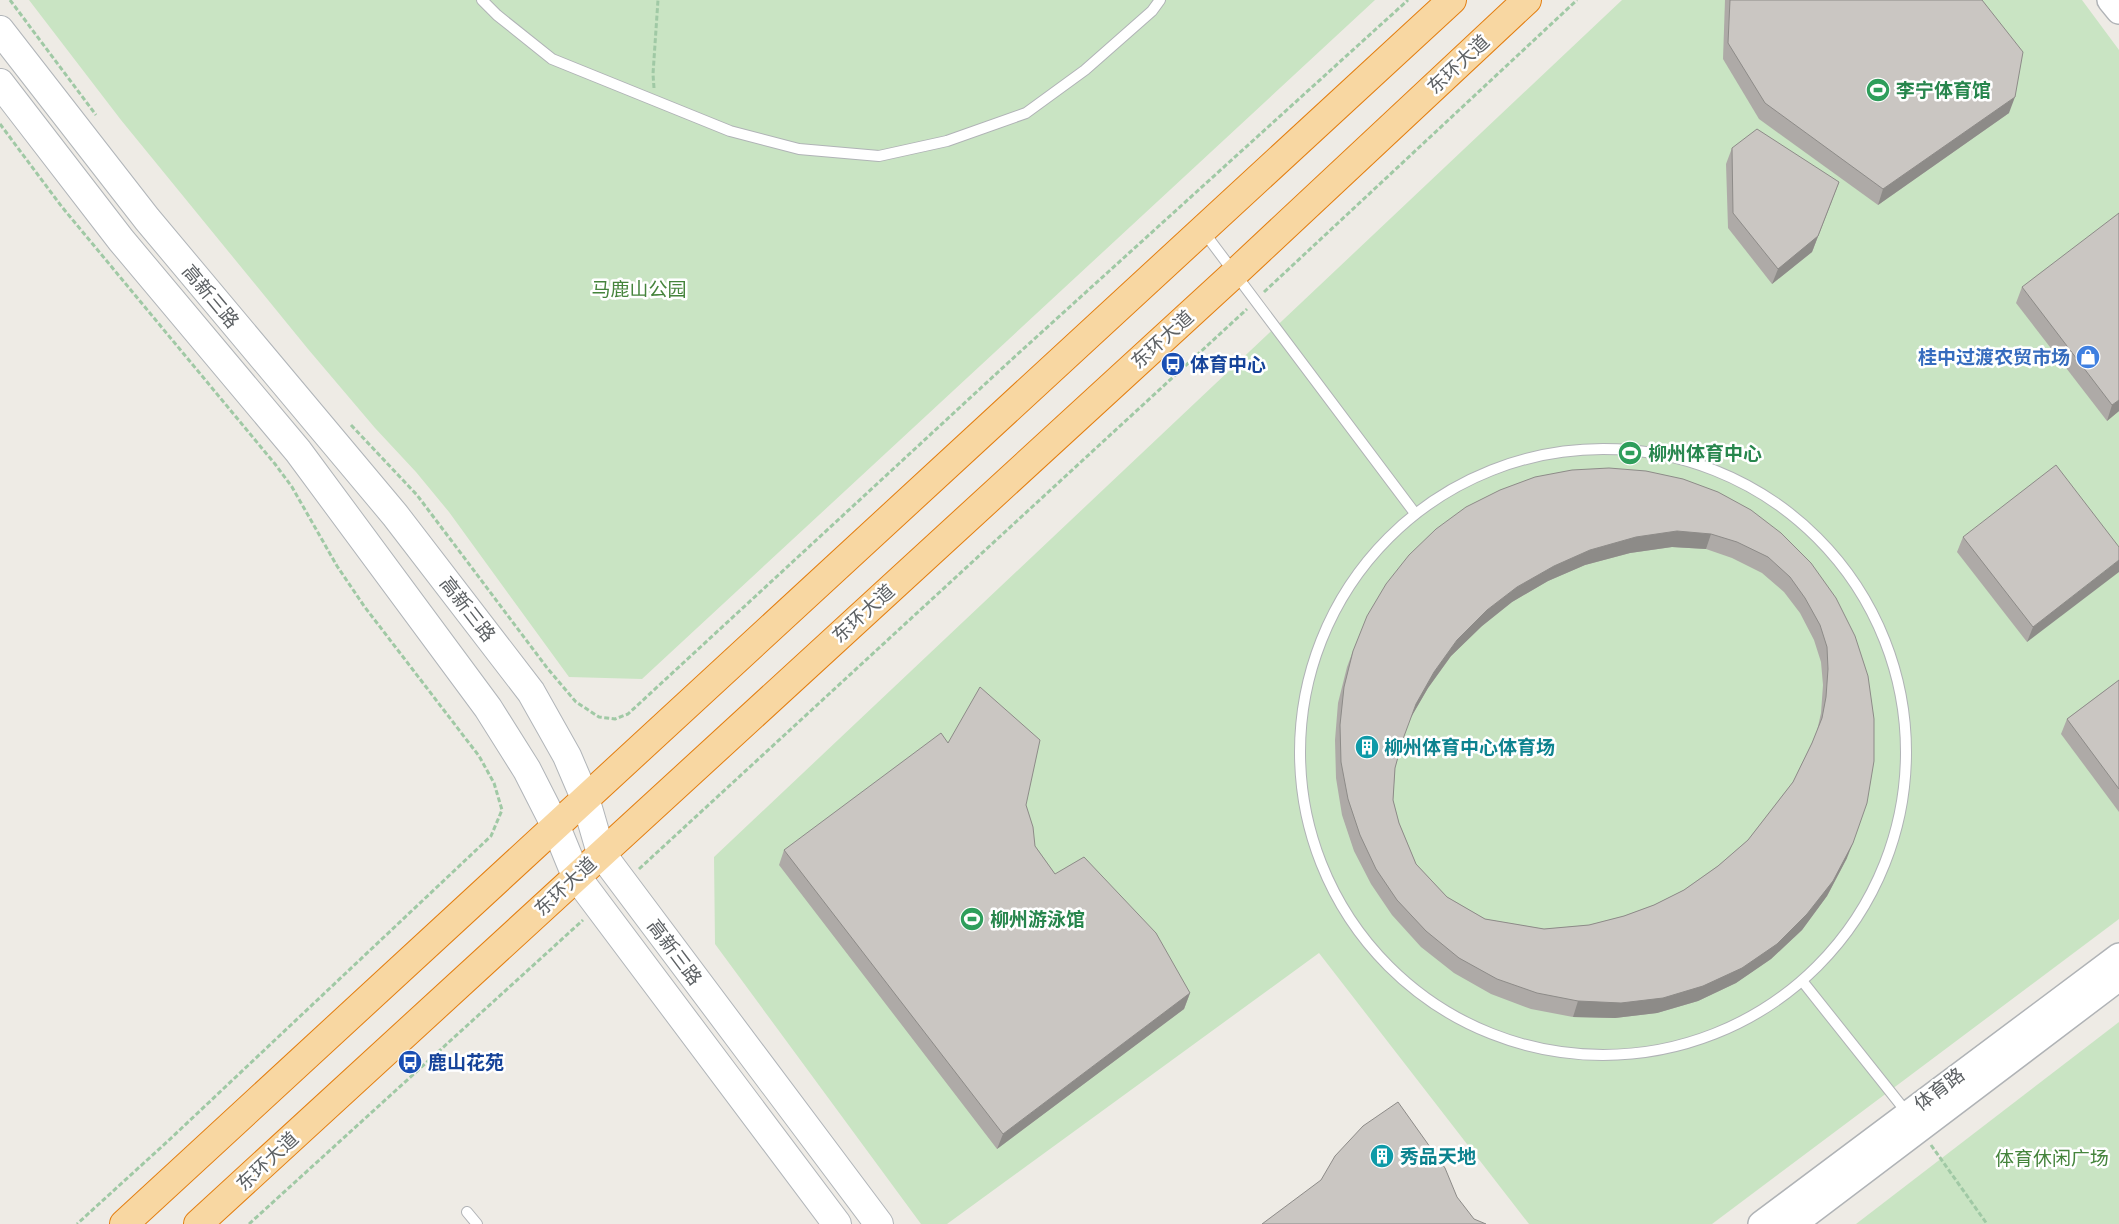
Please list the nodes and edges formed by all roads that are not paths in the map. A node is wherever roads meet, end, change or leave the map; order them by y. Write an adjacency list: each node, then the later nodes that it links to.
1 (482, 0): 2 (lane)
2 (1160, 0)
3 (1452, 0): 9 (highway)
4 (1526, 0): 10 (highway, 东环大道)
5 (2110, 0): 6 (street)
6 (2119, 11)
7 (0, 30): 12 (main road, 高新三路)
8 (0, 83): 13 (main road, 高新三路)
9 (1202, 230): 10 (lane); 12 (highway)
10 (1235, 272): 11 (lane); 14 (highway, 东环大道)
11 (1414, 512): 18 (lane); 18 (lane)
12 (585, 798): 13 (highway); 14 (main road, 高新三路)
13 (556, 827): 15 (main road, 高新三路); 21 (highway)
14 (601, 853): 15 (highway, 东环大道); 25 (main road, 高新三路)
15 (576, 876): 22 (highway, 东环大道); 24 (main road, 高新三路)
16 (2119, 956): 19 (street, 体育路)
17 (2119, 978): 19 (street, 体育路)
18 (1803, 982): 19 (lane)
19 (1913, 1121): 26 (street, 体育路); 27 (street, 体育路)
20 (468, 1212): 23 (lane)
21 (124, 1224)
22 (198, 1224)
23 (477, 1224)
24 (837, 1224)
25 (879, 1224)
26 (1761, 1224)
27 (1794, 1224)

